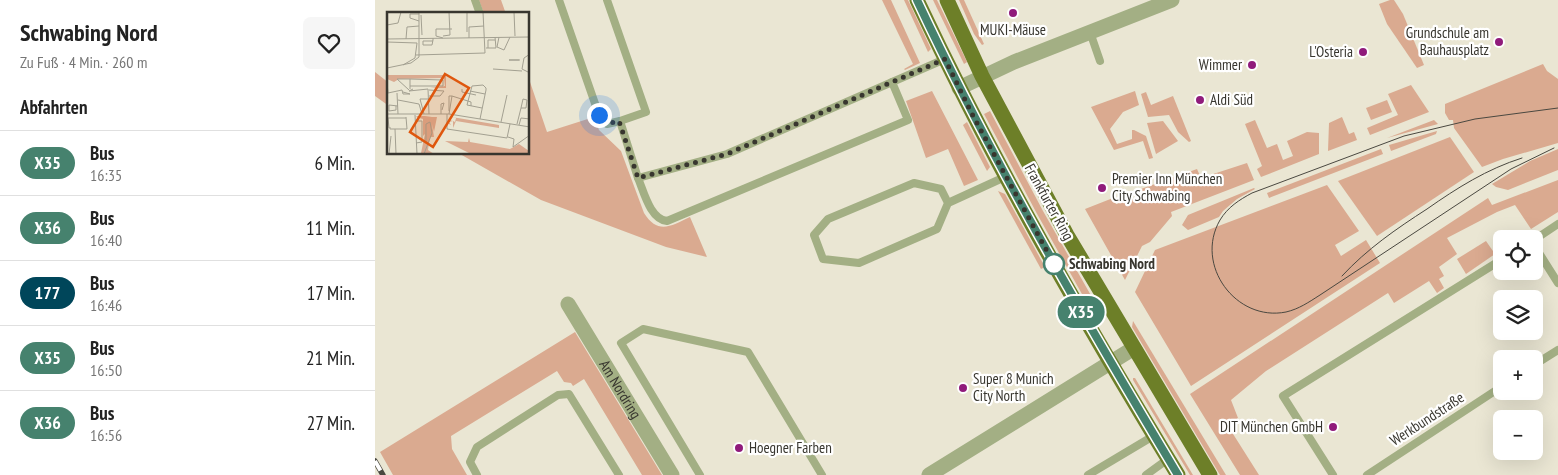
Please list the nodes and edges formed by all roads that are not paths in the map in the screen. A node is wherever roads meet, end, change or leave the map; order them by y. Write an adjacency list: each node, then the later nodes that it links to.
1 (475, 0): 7 (lane)
2 (559, 0): 14 (lane)
3 (607, 0): 14 (lane)
4 (917, 0): 9 (main road, Frankfurter Ring)
5 (947, 0): 11 (main road, Frankfurter Ring)
6 (1172, 0): 8 (street)
7 (479, 12)
8 (1090, 32): 10 (lane); 11 (street)
9 (945, 59): 12 (lane); 13 (main road, Frankfurter Ring)
10 (1100, 61)
11 (982, 76): 13 (street); 24 (main road, Frankfurter Ring)
12 (892, 82): 16 (lane); 16 (lane)
13 (959, 88): 15 (main road, Frankfurter Ring)
14 (619, 121): 16 (lane)
15 (1007, 176): 17 (lane); 27 (main road, Frankfurter Ring)
16 (638, 178)
17 (948, 203): 17 (lane)
18 (1558, 224): 19 (lane)
19 (1543, 234)
20 (1543, 259): 22 (lane)
21 (1493, 265): 41 (lane)
22 (1558, 282)
23 (568, 304): 33 (street, Am Nordring)
24 (1134, 348): 27 (street); 40 (main road, Frankfurter Ring)
25 (1558, 350): 26 (lane)
26 (1543, 360)
27 (1111, 362): 29 (main road, Frankfurter Ring); 36 (street)
28 (1493, 392): 42 (lane, Werkbundstraße)
29 (1155, 435): 30 (main road, Frankfurter Ring); 37 (lane)
30 (1168, 458): 38 (lane); 39 (main road, Frankfurter Ring)
31 (477, 475): 32 (lane)
32 (619, 475)
33 (672, 475)
34 (700, 475): 35 (lane)
35 (822, 475)
36 (929, 475)
37 (1088, 475)
38 (1147, 475)
39 (1178, 475)
40 (1209, 475)
41 (1333, 475)
42 (1367, 475)

